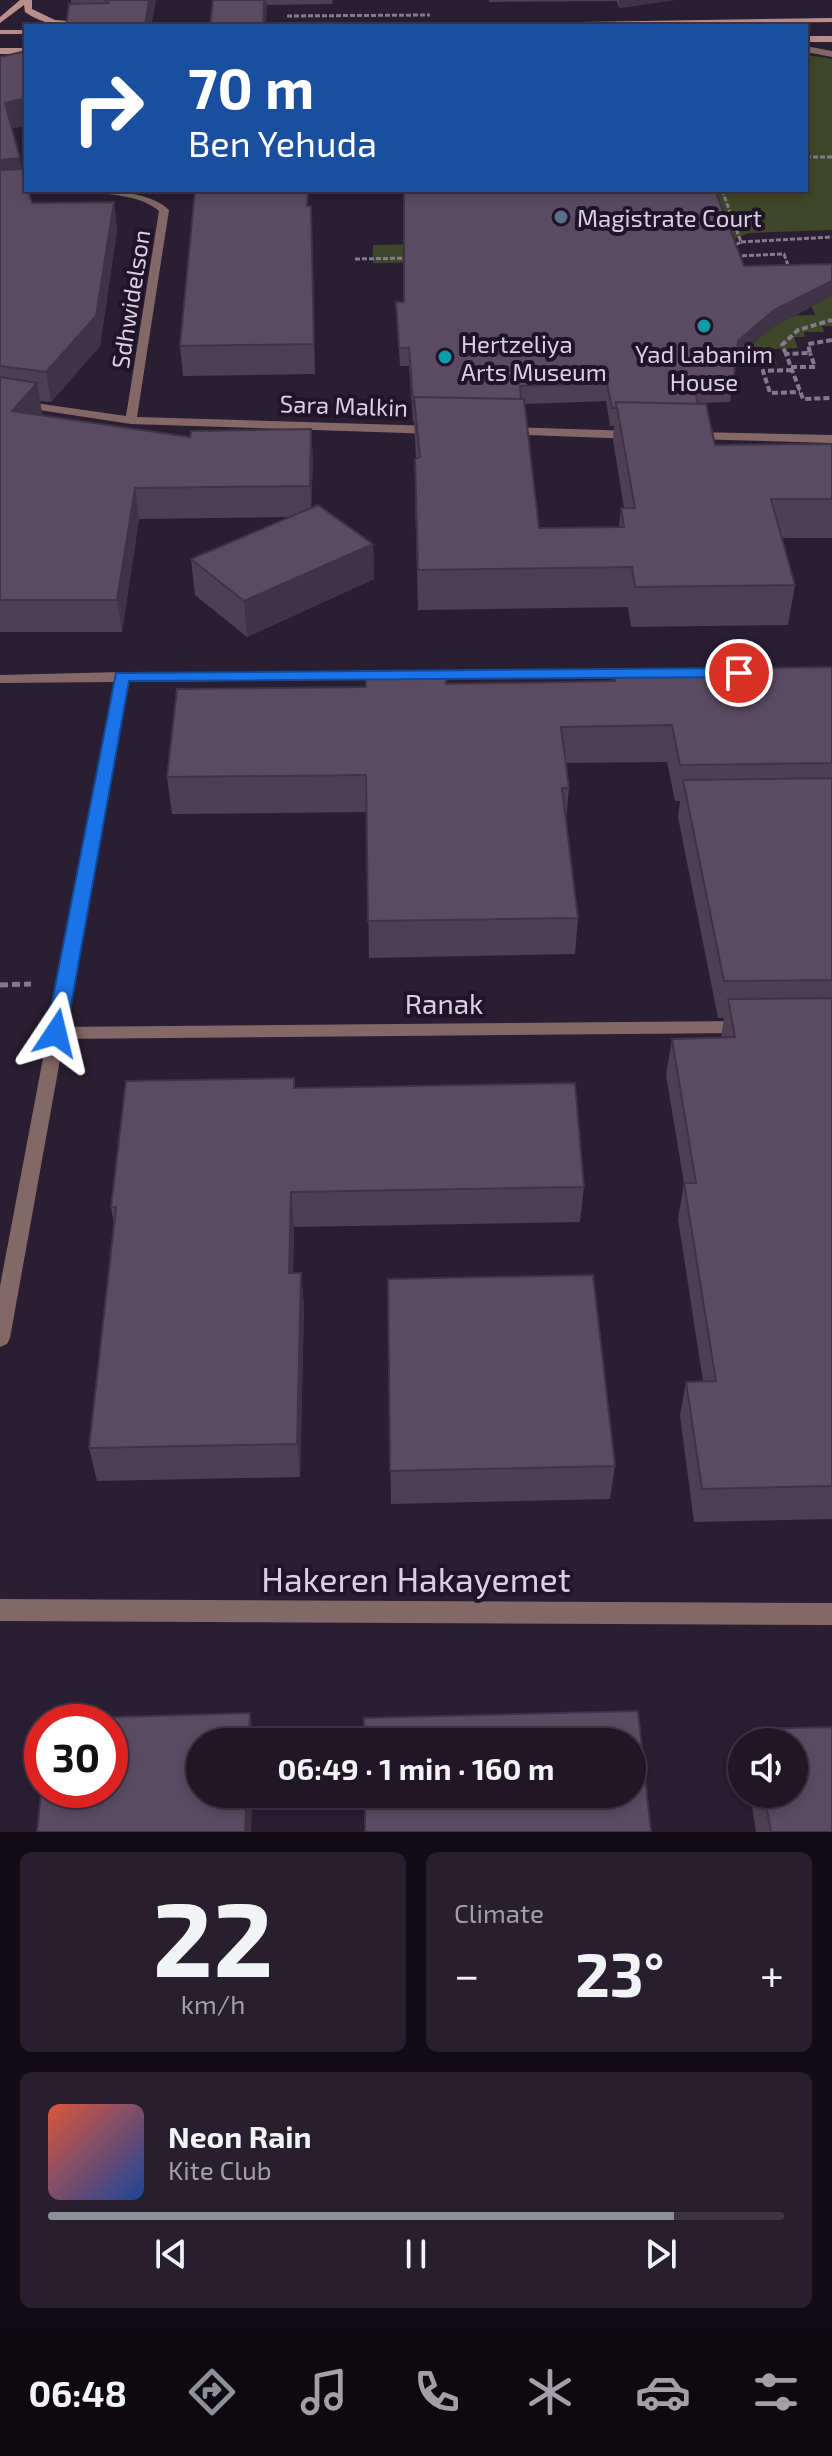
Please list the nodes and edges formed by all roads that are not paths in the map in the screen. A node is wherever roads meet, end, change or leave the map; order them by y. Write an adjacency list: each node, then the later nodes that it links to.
1 (27, 0): 3 (street); 4 (street)
2 (832, 20): 5 (street)
3 (0, 21)
4 (70, 24)
5 (615, 24)
6 (0, 32): 7 (street)
7 (24, 32)
8 (808, 39): 9 (street)
9 (832, 39)
10 (808, 49): 13 (street)
11 (0, 51): 12 (street)
12 (24, 51)
13 (832, 54)
14 (0, 192): 16 (street, Sdhwidelson)
15 (0, 401): 16 (street, Sara Malkin)
16 (131, 420): 17 (street, Sara Malkin)
17 (446, 430)
18 (492, 431): 19 (street)
19 (647, 435)
20 (678, 436): 21 (street)
21 (832, 439)
22 (643, 674): 23 (street)
23 (122, 676): 24 (street); 26 (street)
24 (0, 679)
25 (753, 1027): 26 (street, Ranak)
26 (56, 1033): 27 (street)
27 (0, 1338)
28 (0, 1610): 29 (street, Hakeren Hakayemet)
29 (832, 1614)

